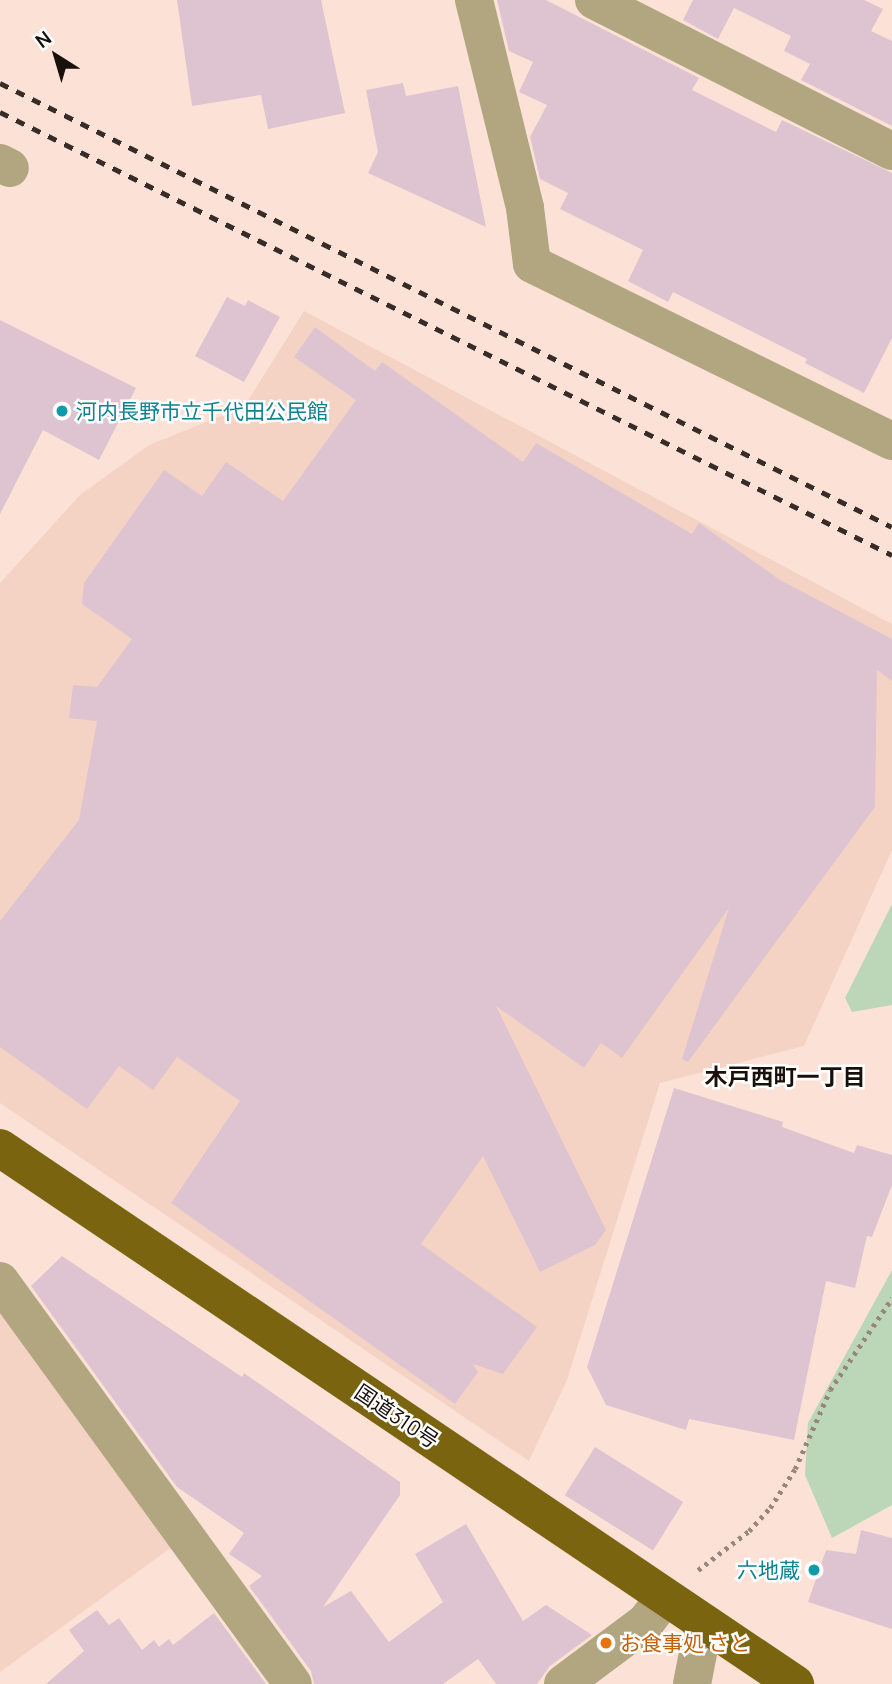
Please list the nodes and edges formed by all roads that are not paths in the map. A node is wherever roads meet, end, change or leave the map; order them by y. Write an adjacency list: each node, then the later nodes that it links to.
1 (474, 0): 4 (street)
2 (594, 0): 3 (street)
3 (892, 151)
4 (892, 441)
5 (0, 1148): 7 (highway, 国道310号)
6 (0, 1281): 9 (street)
7 (665, 1597): 8 (highway, 国道310号); 10 (street)
8 (704, 1623): 11 (street); 12 (highway, 国道310号)
9 (293, 1684)
10 (563, 1684)
11 (692, 1684)
12 (795, 1684)

